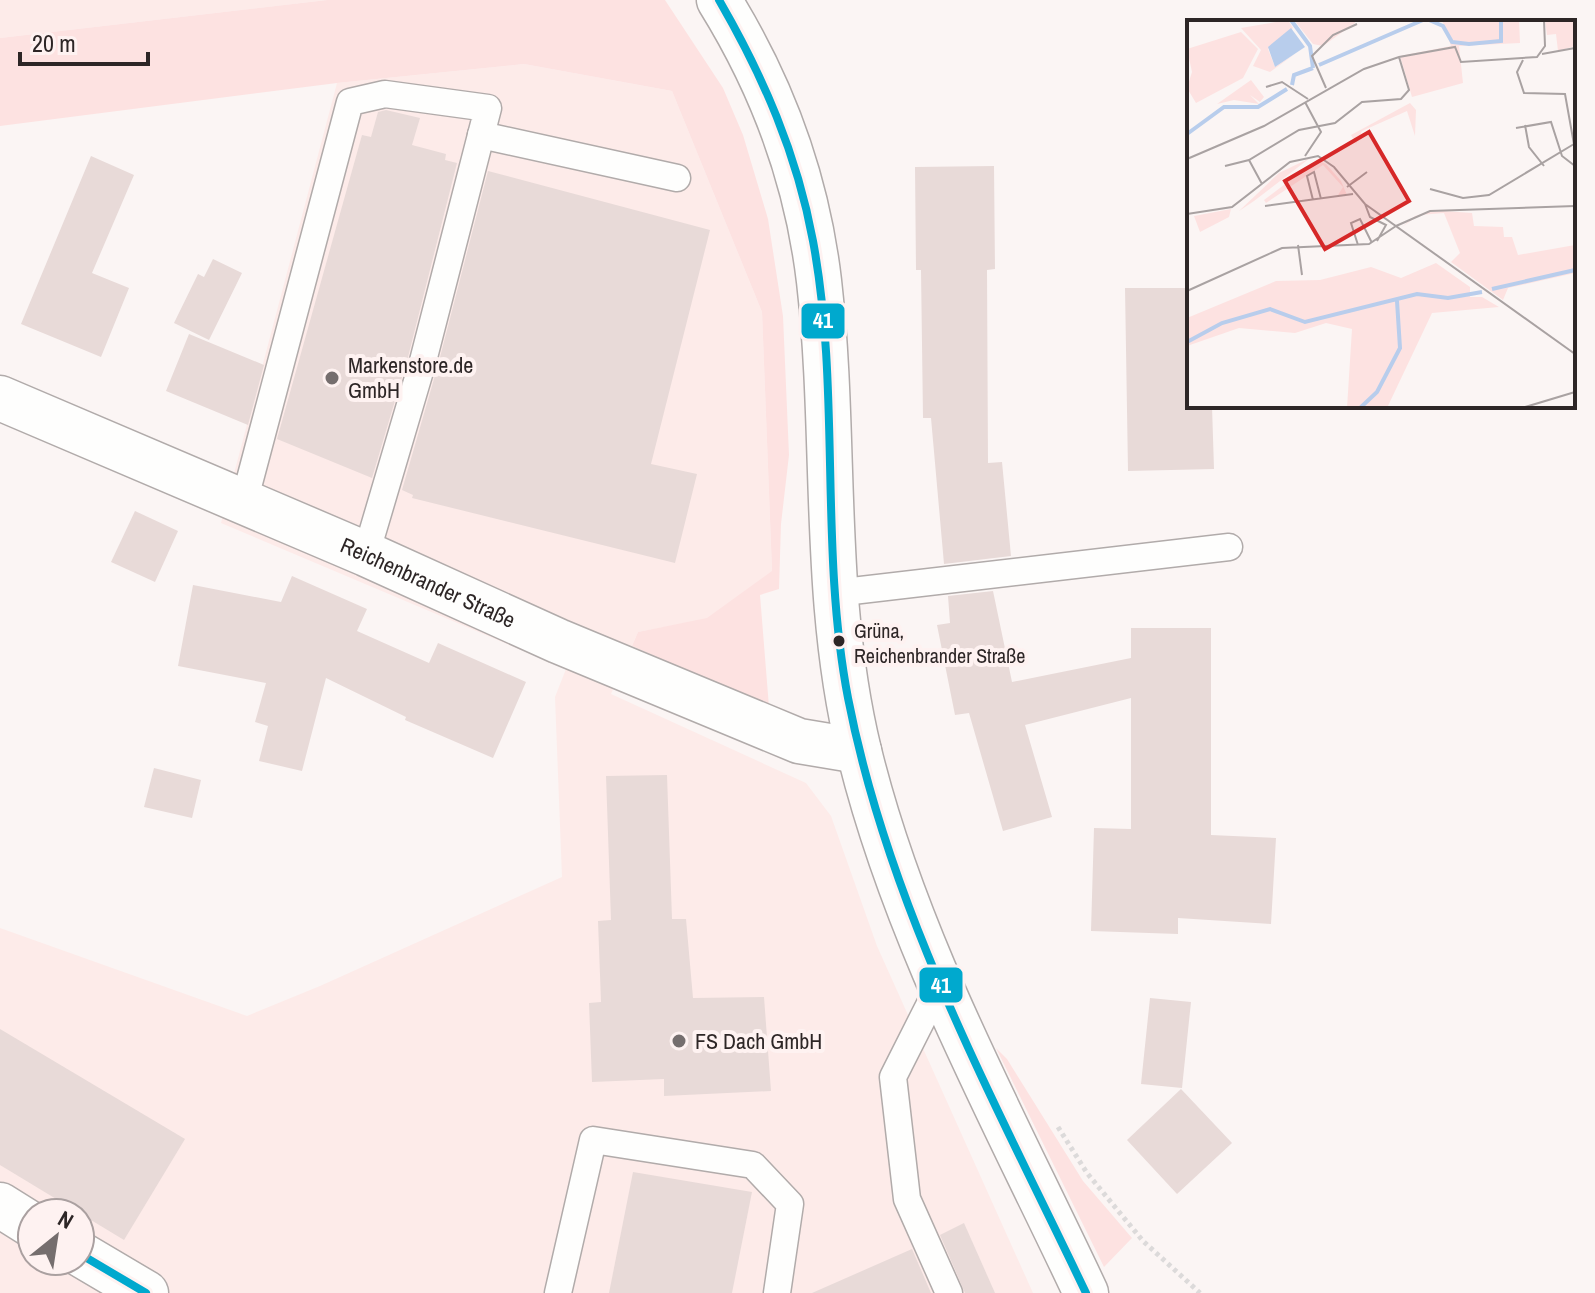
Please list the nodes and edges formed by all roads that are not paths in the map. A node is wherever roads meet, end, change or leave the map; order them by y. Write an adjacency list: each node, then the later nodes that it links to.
1 (723, 6): 8 (main road)
2 (481, 135): 3 (lane); 5 (lane); 7 (lane)
3 (677, 178)
4 (0, 398): 5 (main road, Reichenbrander Straße)
5 (244, 502): 7 (main road, Reichenbrander Straße)
6 (1229, 547): 8 (lane)
7 (366, 554): 9 (main road, Reichenbrander Straße)
8 (835, 593): 9 (main road)
9 (859, 751): 10 (main road)
10 (940, 984): 15 (lane); 16 (main road)
11 (96, 1263): 12 (main road)
12 (146, 1293)
13 (558, 1293): 14 (lane)
14 (777, 1293)
15 (949, 1293)
16 (1086, 1293)

